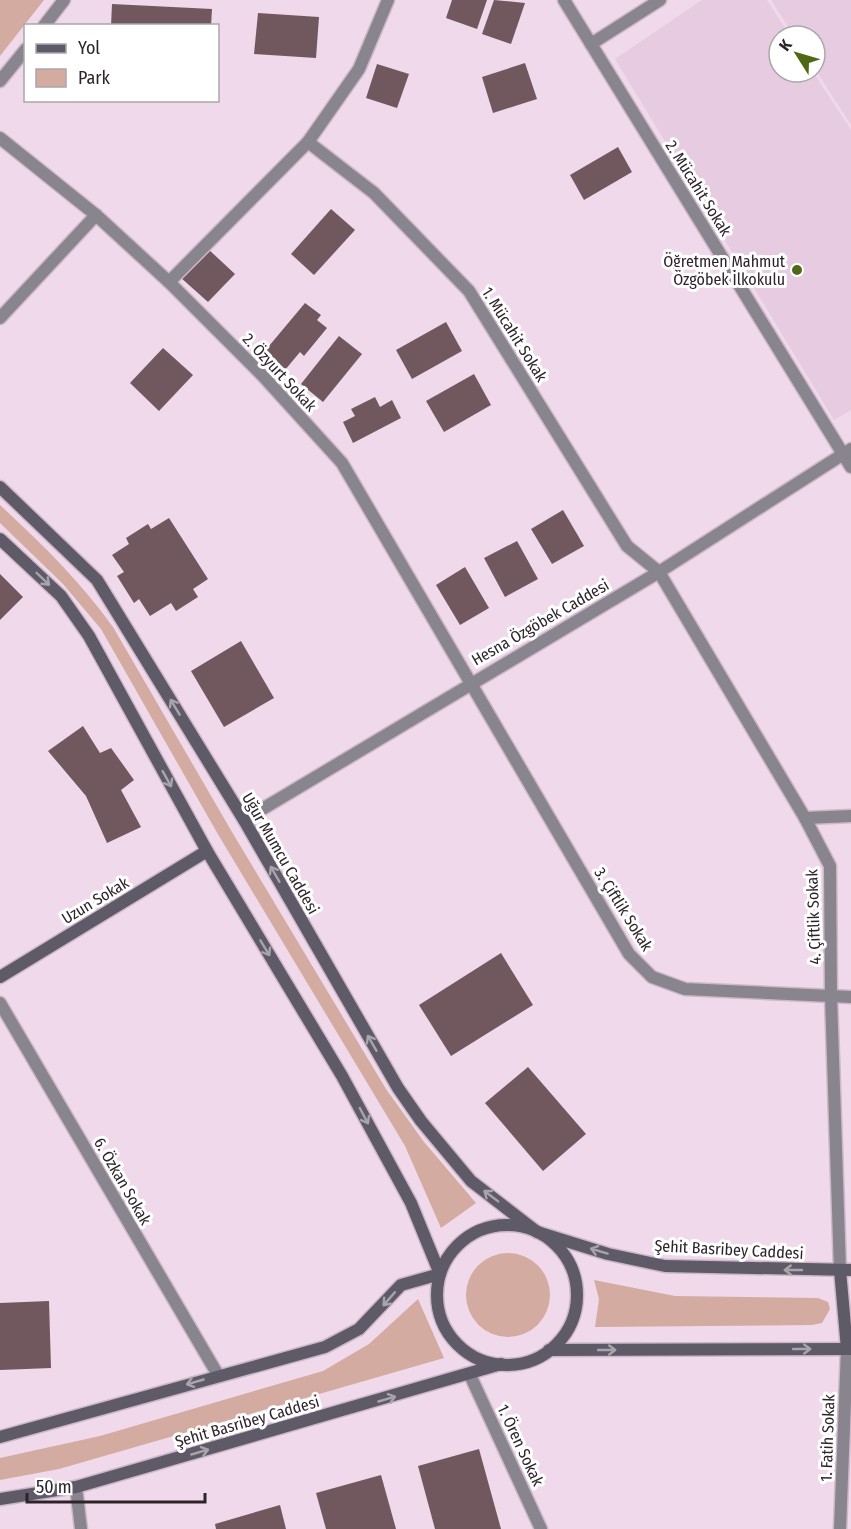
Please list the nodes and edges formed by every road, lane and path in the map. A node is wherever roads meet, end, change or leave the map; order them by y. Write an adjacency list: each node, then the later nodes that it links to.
1 (64, 0): 5 (street)
2 (388, 0): 10 (street)
3 (564, 0): 6 (street, 2. Mücahit Sokak)
4 (660, 0): 6 (street)
5 (46, 24)
6 (591, 44): 14 (street, 2. Mücahit Sokak)
7 (24, 51): 8 (street)
8 (0, 81)
9 (0, 138): 11 (street, 2. Özyurt Sokak)
10 (308, 142): 12 (street); 18 (street, 1. Mücahit Sokak)
11 (96, 215): 12 (street, 2. Özyurt Sokak); 13 (street)
12 (169, 282): 19 (street, 2. Özyurt Sokak)
13 (0, 318)
14 (847, 451): 15 (street, 2. Mücahit Sokak); 18 (street, Hesna Özgöbek Caddesi)
15 (851, 467)
16 (0, 487): 22 (street, Uğur Mumcu Caddesi, one-way to 16)
17 (0, 539): 23 (street, one-way to 23)
18 (659, 572): 19 (street, Hesna Özgöbek Caddesi); 21 (street, 4. Çiftlik Sokak)
19 (469, 683): 22 (street, Hesna Özgöbek Caddesi); 25 (street, 3. Çiftlik Sokak)
20 (851, 816): 21 (street)
21 (805, 818): 25 (street, 4. Çiftlik Sokak)
22 (244, 820): 28 (street, Uğur Mumcu Caddesi, one-way to 22)
23 (207, 851): 24 (street, Uzun Sokak); 30 (street, one-way to 30)
24 (0, 977)
25 (831, 997): 26 (street, 3. Çiftlik Sokak); 29 (street, 4. Çiftlik Sokak)
26 (851, 997)
27 (0, 1003): 35 (street, 6. Özkan Sokak)
28 (537, 1232): 29 (street, Şehit Basribey Caddesi, one-way to 28); 30 (street); 32 (street)
29 (845, 1270): 31 (street)
30 (440, 1274): 33 (street); 35 (street, one-way to 35)
31 (849, 1349): 32 (street, one-way to 31); 41 (street, 1. Fatih Sokak)
32 (549, 1350): 33 (street)
33 (501, 1364): 34 (street, Şehit Basribey Caddesi)
34 (470, 1375): 37 (street, Şehit Basribey Caddesi, one-way to 34); 40 (street, 1. Ören Sokak)
35 (218, 1376): 36 (street, one-way to 36)
36 (0, 1437)
37 (76, 1487): 38 (street, Şehit Basribey Caddesi); 39 (street)
38 (0, 1499)
39 (81, 1529)
40 (541, 1529)
41 (840, 1529)

